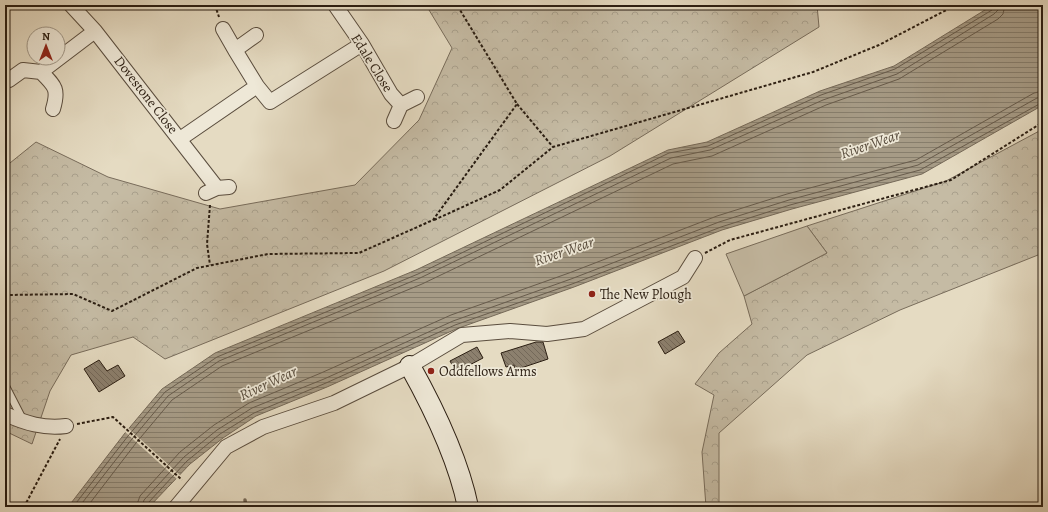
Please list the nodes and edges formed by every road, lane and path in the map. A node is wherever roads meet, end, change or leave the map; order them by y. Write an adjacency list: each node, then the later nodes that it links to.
1 (71, 5): 6 (street, Dovestone Close)
2 (335, 5): 8 (street, Edale Close)
3 (456, 5): 14 (path)
4 (956, 5): 20 (path)
5 (223, 29): 9 (street)
6 (95, 31): 10 (street); 19 (street, Dovestone Close)
7 (256, 35): 9 (street)
8 (362, 44): 12 (street); 15 (street, Edale Close)
9 (235, 50): 12 (street)
10 (41, 72): 11 (street); 16 (street)
11 (9, 80)
12 (257, 86): 19 (street)
13 (417, 97): 15 (street, Edale Close)
14 (516, 104): 20 (path); 22 (path)
15 (401, 105): 17 (street)
16 (53, 109)
17 (394, 121)
18 (1043, 122): 23 (path)
19 (180, 138): 21 (street, Dovestone Close)
20 (553, 147): 22 (path)
21 (218, 189): 24 (path)
22 (433, 220): 24 (path)
23 (695, 258): 26 (street)
24 (210, 266): 25 (path)
25 (5, 296)
26 (410, 366): 33 (street); 34 (street)
27 (5, 385): 29 (lane)
28 (5, 414): 29 (street)
29 (25, 423): 30 (street)
30 (66, 426): 31 (path); 32 (path)
31 (187, 485)
32 (24, 507)
33 (176, 507)
34 (468, 507)

